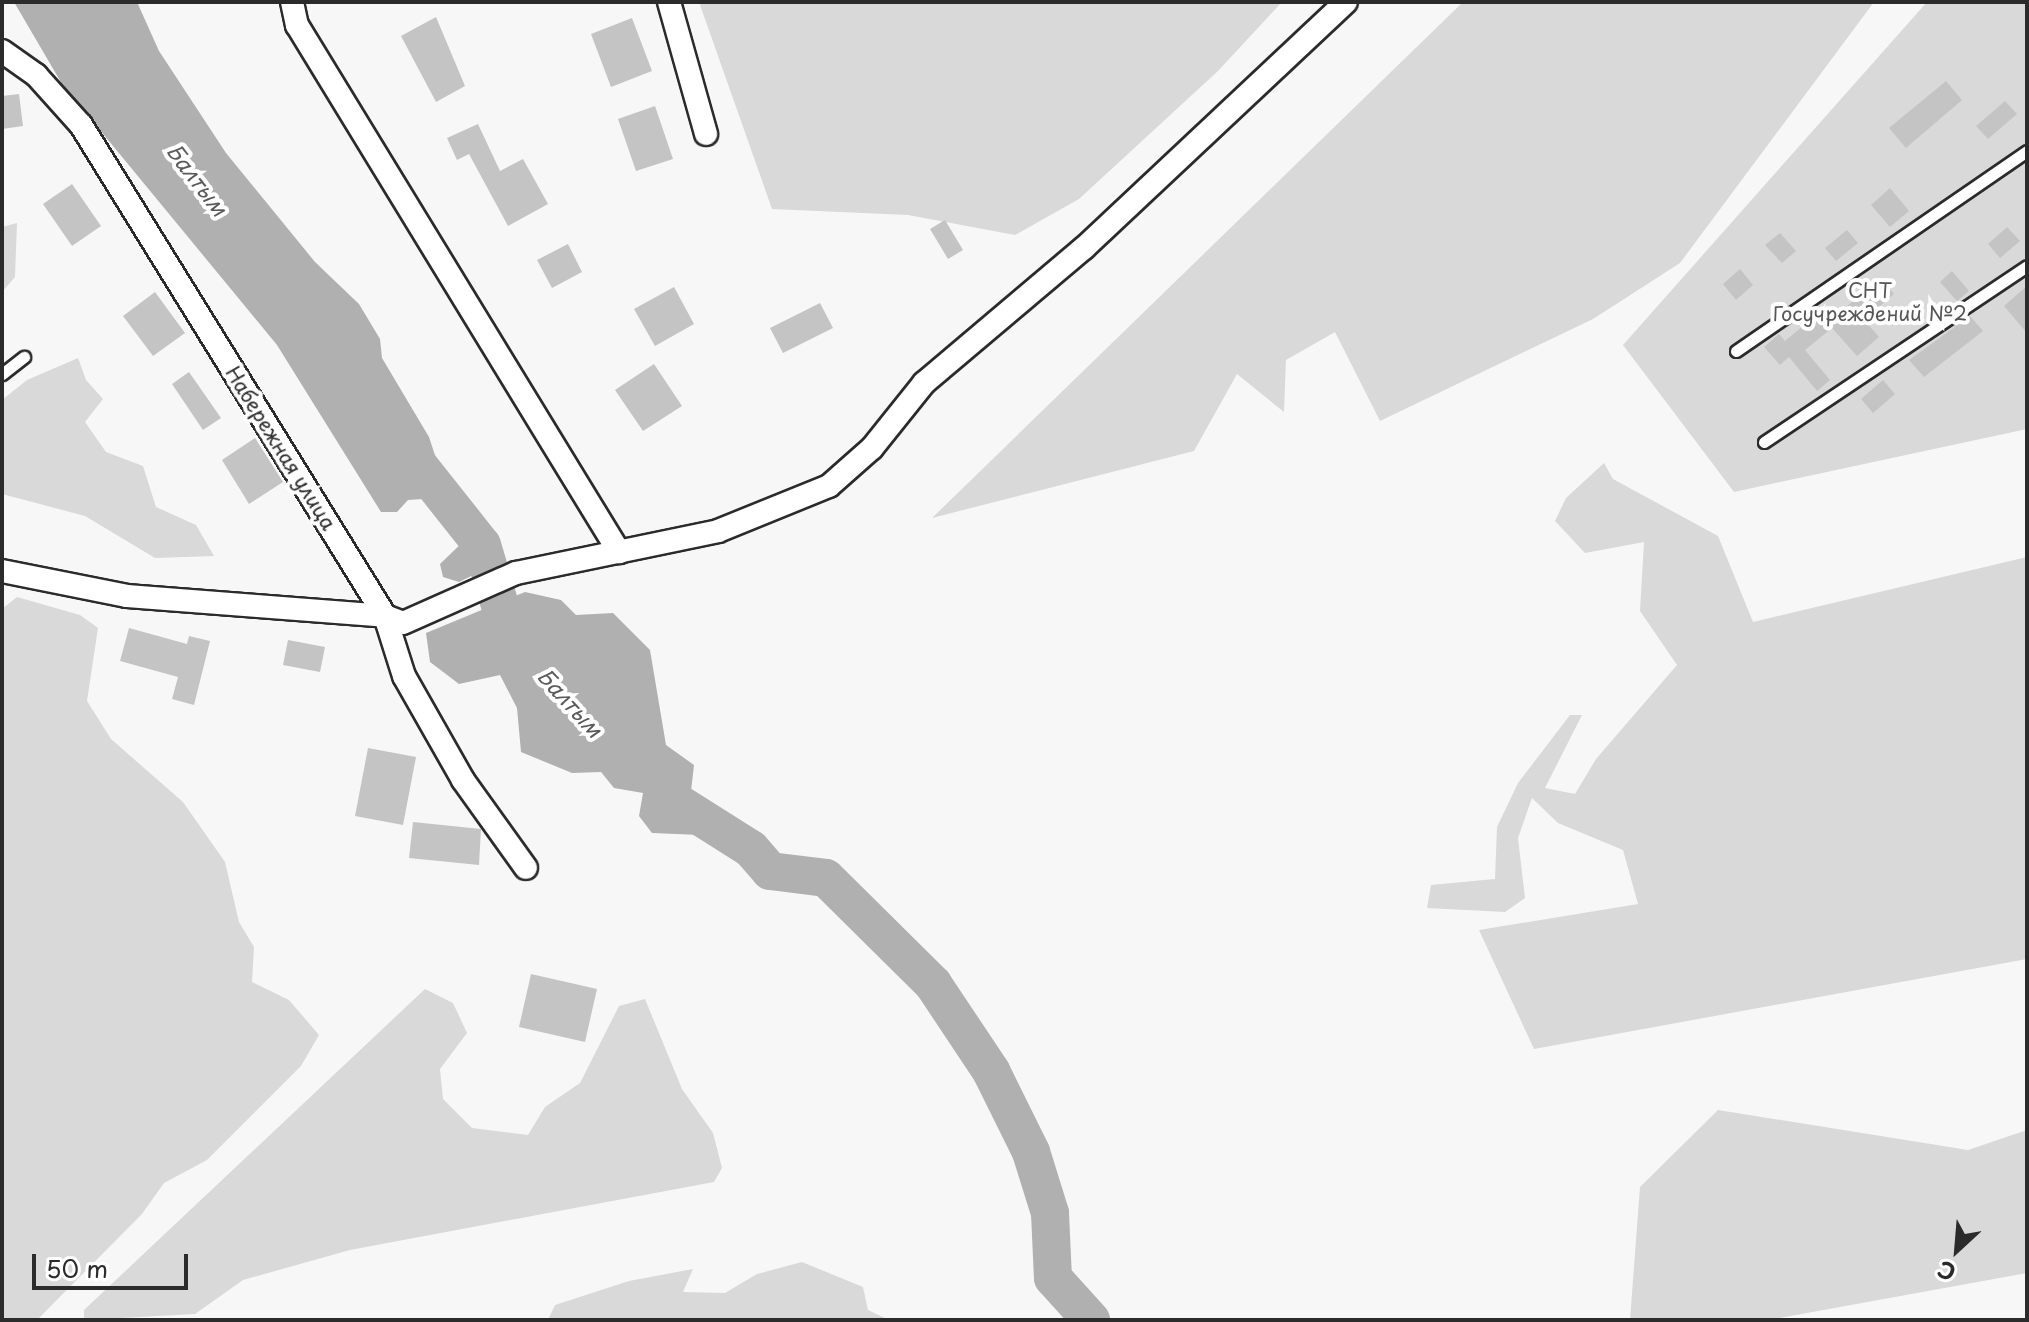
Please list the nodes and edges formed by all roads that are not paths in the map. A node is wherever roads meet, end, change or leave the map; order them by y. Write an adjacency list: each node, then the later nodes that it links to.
1 (292, 2): 12 (street)
2 (669, 2): 5 (street)
3 (1346, 2): 12 (street)
4 (2, 51): 14 (street, Набережная улица)
5 (706, 134)
6 (2027, 151): 8 (lane)
7 (2027, 266): 11 (lane)
8 (1736, 351)
9 (24, 357): 10 (lane)
10 (2, 374)
11 (1764, 442)
12 (619, 552): 14 (street)
13 (2, 571): 14 (street)
14 (385, 616): 15 (street, Набережная улица)
15 (526, 868)

